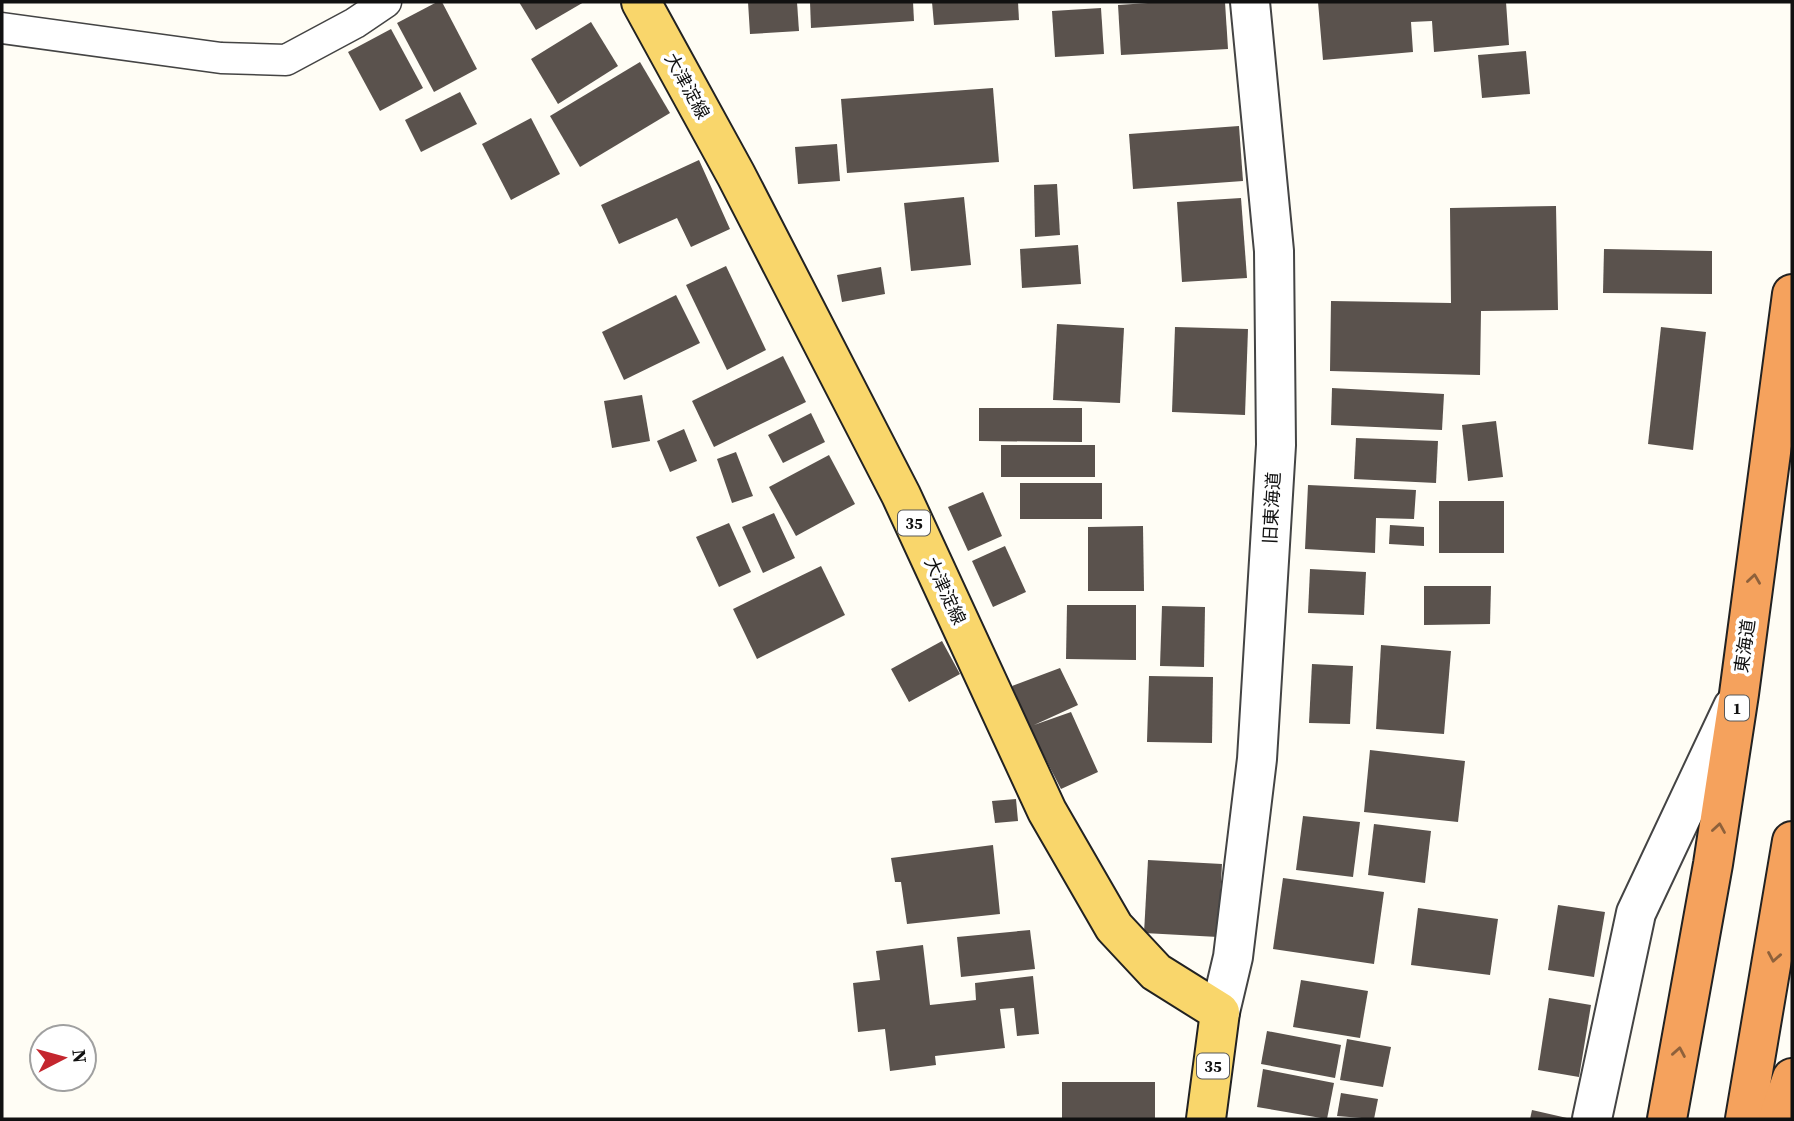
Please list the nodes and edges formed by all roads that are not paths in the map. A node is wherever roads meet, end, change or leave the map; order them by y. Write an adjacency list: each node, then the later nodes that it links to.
1 (386, 2): 4 (lane)
2 (641, 2): 8 (main road, 大津淀線 / 35)
3 (1250, 2): 8 (street, 旧東海道)
4 (2, 28)
5 (1792, 295): 6 (highway, 東海道 / 1, one-way to 5)
6 (1739, 694): 11 (street); 12 (highway, 東海道 / 1, one-way to 6)
7 (1792, 841): 13 (highway, one-way to 13)
8 (1220, 1012): 10 (main road, 35)
9 (1792, 1078): 14 (highway)
10 (1206, 1119)
11 (1592, 1119)
12 (1667, 1119)
13 (1745, 1119)
14 (1778, 1119)

